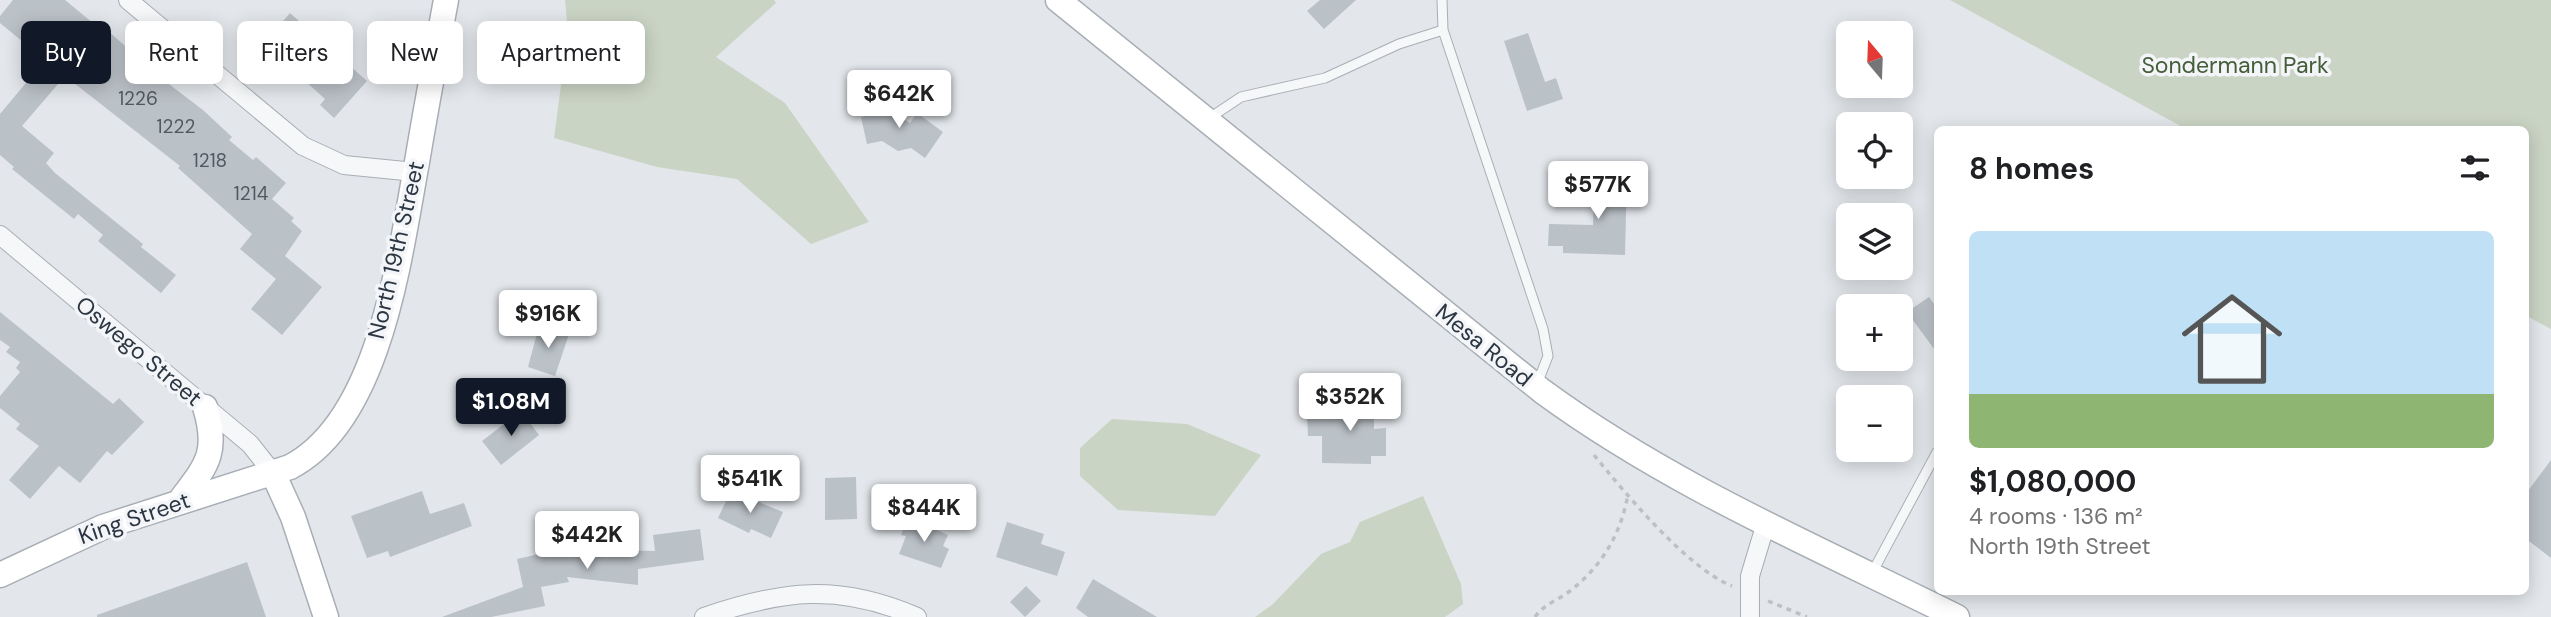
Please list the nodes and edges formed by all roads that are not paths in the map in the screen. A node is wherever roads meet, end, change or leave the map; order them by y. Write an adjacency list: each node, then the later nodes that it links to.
1 (128, 0): 7 (street)
2 (446, 0): 7 (main road, North 19th Street)
3 (1058, 0): 6 (main road, Mesa Road)
4 (1442, 0): 5 (lane)
5 (1443, 30): 6 (lane); 9 (lane)
6 (1206, 120): 9 (main road, Mesa Road)
7 (415, 172): 12 (main road, North 19th Street)
8 (0, 235): 10 (street, Oswego Street)
9 (1536, 387): 14 (main road, Mesa Road)
10 (205, 407): 12 (street, Oswego Street); 13 (main road)
11 (1934, 458): 15 (lane)
12 (273, 472): 13 (main road, King Street); 17 (main road)
13 (179, 502): 16 (main road, King Street)
14 (1766, 523): 15 (main road, Mesa Road); 20 (street)
15 (1871, 574): 21 (main road, Mesa Road)
16 (0, 575)
17 (326, 617)
18 (704, 617): 19 (street)
19 (917, 617)
20 (1750, 617)
21 (1957, 617)

